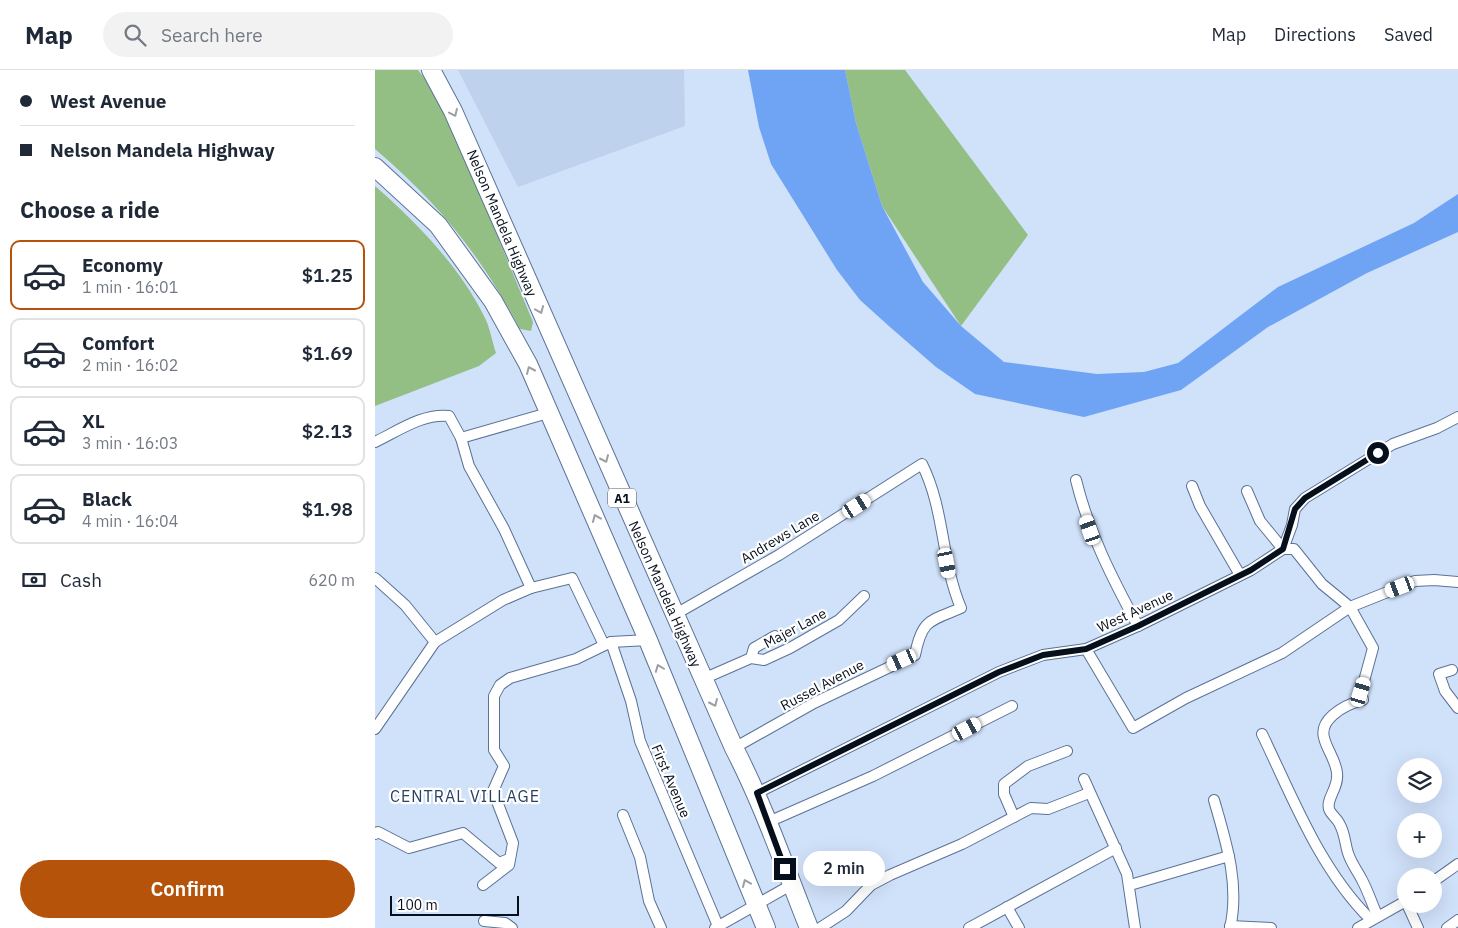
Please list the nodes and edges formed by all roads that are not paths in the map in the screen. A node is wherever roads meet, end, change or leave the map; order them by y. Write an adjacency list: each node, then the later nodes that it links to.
1 (431, 70): 18 (highway, Nelson Mandela Highway / A1, one-way to 18)
2 (375, 167): 3 (highway, A1, one-way to 2)
3 (548, 413): 5 (street); 21 (highway, A1, one-way to 3)
4 (1458, 417): 11 (street)
5 (461, 438): 6 (street); 15 (street)
6 (375, 442)
7 (922, 464): 18 (street, Andrews Lane); 32 (street, Russel Avenue)
8 (1076, 480): 19 (street)
9 (1192, 486): 12 (street)
10 (1247, 491): 11 (street)
11 (1283, 549): 12 (street, West Avenue); 17 (street)
12 (1241, 575): 19 (street, West Avenue)
13 (375, 578): 22 (street)
14 (1458, 582): 17 (street)
15 (531, 588): 22 (street); 23 (street, First Avenue)
16 (864, 596): 25 (street, Majer Lane)
17 (1349, 607): 24 (street); 54 (street)
18 (674, 615): 27 (highway, Nelson Mandela Highway / A1)
19 (1138, 626): 24 (street, West Avenue)
20 (775, 636): 25 (street)
21 (648, 640): 23 (street); 50 (highway, A1, one-way to 21)
22 (435, 642): 30 (street)
23 (608, 644): 44 (street); 57 (street, First Avenue)
24 (1086, 649): 35 (street, West Avenue)
25 (751, 658): 27 (street, Majer Lane)
26 (1452, 670): 29 (street)
27 (703, 679): 32 (highway, Nelson Mandela Highway / A1, one-way to 32)
28 (1011, 706): 40 (street)
29 (1458, 708)
30 (375, 729)
31 (1262, 734): 54 (street)
32 (734, 748): 35 (highway, Nelson Mandela Highway / A1)
33 (1067, 751): 39 (street)
34 (1084, 779): 36 (street)
35 (757, 793): 40 (highway, Nelson Mandela Highway / A1)
36 (1089, 793): 39 (street); 42 (street)
37 (1214, 800): 43 (street)
38 (623, 815): 61 (street)
39 (1014, 817): 64 (street)
40 (767, 823): 48 (highway, Nelson Mandela Highway / A1)
41 (375, 834): 44 (street)
42 (1116, 848): 49 (street); 52 (street)
43 (1229, 856): 49 (street); 59 (street)
44 (509, 859): 47 (street)
45 (1458, 864): 46 (street)
46 (1442, 875)
47 (483, 885)
48 (791, 885): 50 (street); 63 (highway, Nelson Mandela Highway / A1)
49 (1130, 885): 58 (street)
50 (756, 906): 57 (street); 62 (highway, A1)
51 (1397, 906): 54 (street)
52 (1007, 907): 65 (street); 66 (street)
53 (1411, 913): 69 (street)
54 (1373, 918): 68 (street)
55 (1458, 920): 70 (street)
56 (484, 921): 60 (street)
57 (717, 927)
58 (1132, 927)
59 (1230, 927): 67 (street)
60 (512, 928)
61 (661, 928)
62 (766, 928)
63 (809, 928)
64 (820, 928)
65 (969, 928)
66 (1019, 928)
67 (1271, 928)
68 (1357, 928)
69 (1418, 928)
70 (1447, 928)

